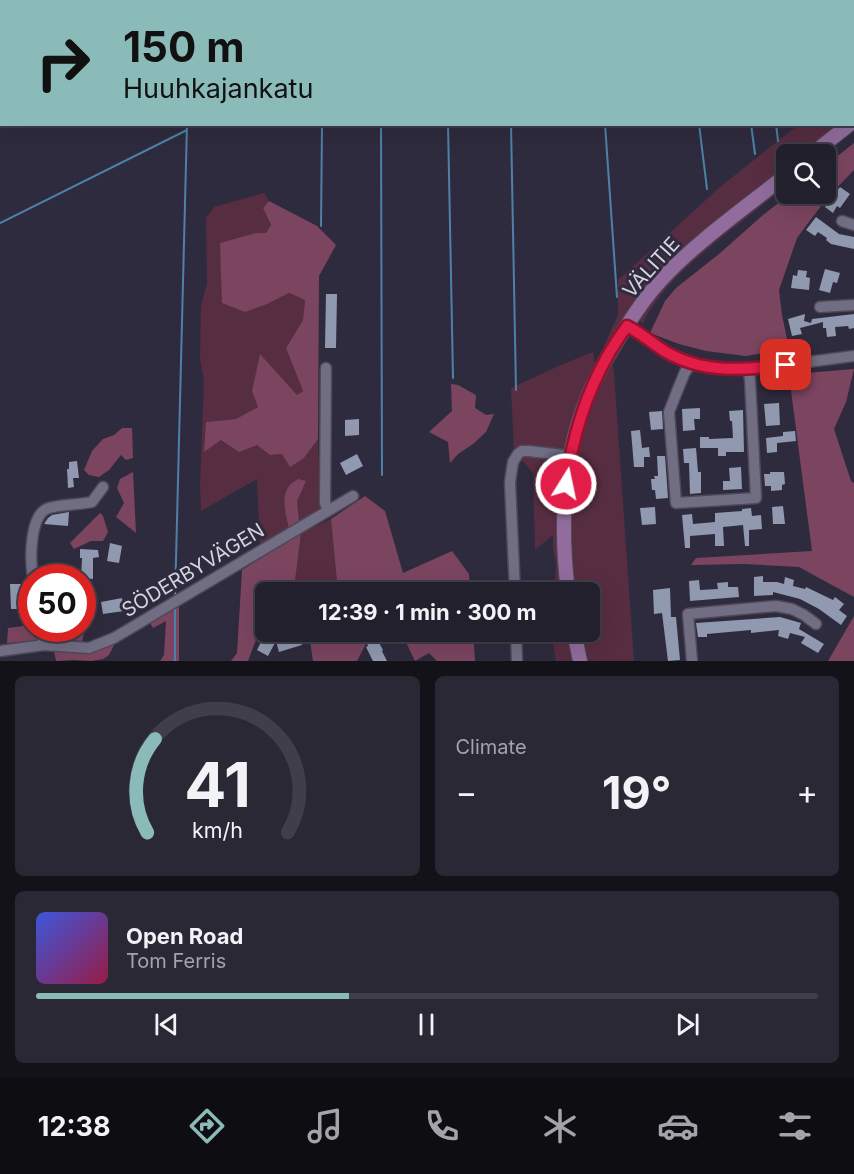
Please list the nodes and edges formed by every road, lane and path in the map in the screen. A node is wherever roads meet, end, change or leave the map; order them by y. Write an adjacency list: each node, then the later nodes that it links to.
1 (847, 126): 2 (main road)
2 (825, 144)
3 (776, 183): 8 (main road, VÄLITIE)
4 (842, 221): 5 (street)
5 (854, 225)
6 (854, 305): 7 (street)
7 (820, 307)
8 (627, 326): 10 (street); 13 (main road, VÄLITIE)
9 (854, 356): 12 (street)
10 (690, 364): 12 (street); 12 (street)
11 (326, 368): 16 (street)
12 (748, 370)
13 (571, 456): 18 (street); 19 (main road, VÄLITIE)
14 (103, 487): 17 (street)
15 (353, 496): 16 (street, SÖDERBYVÄGEN)
16 (328, 510): 24 (street, SÖDERBYVÄGEN)
17 (32, 564)
18 (515, 582)
19 (567, 582)
20 (816, 624): 28 (street)
21 (43, 642): 24 (street)
22 (516, 642): 26 (street)
23 (576, 642): 27 (main road)
24 (44, 645): 25 (street, SÖDERBYVÄGEN)
25 (0, 651)
26 (517, 661)
27 (580, 661)
28 (692, 661)

